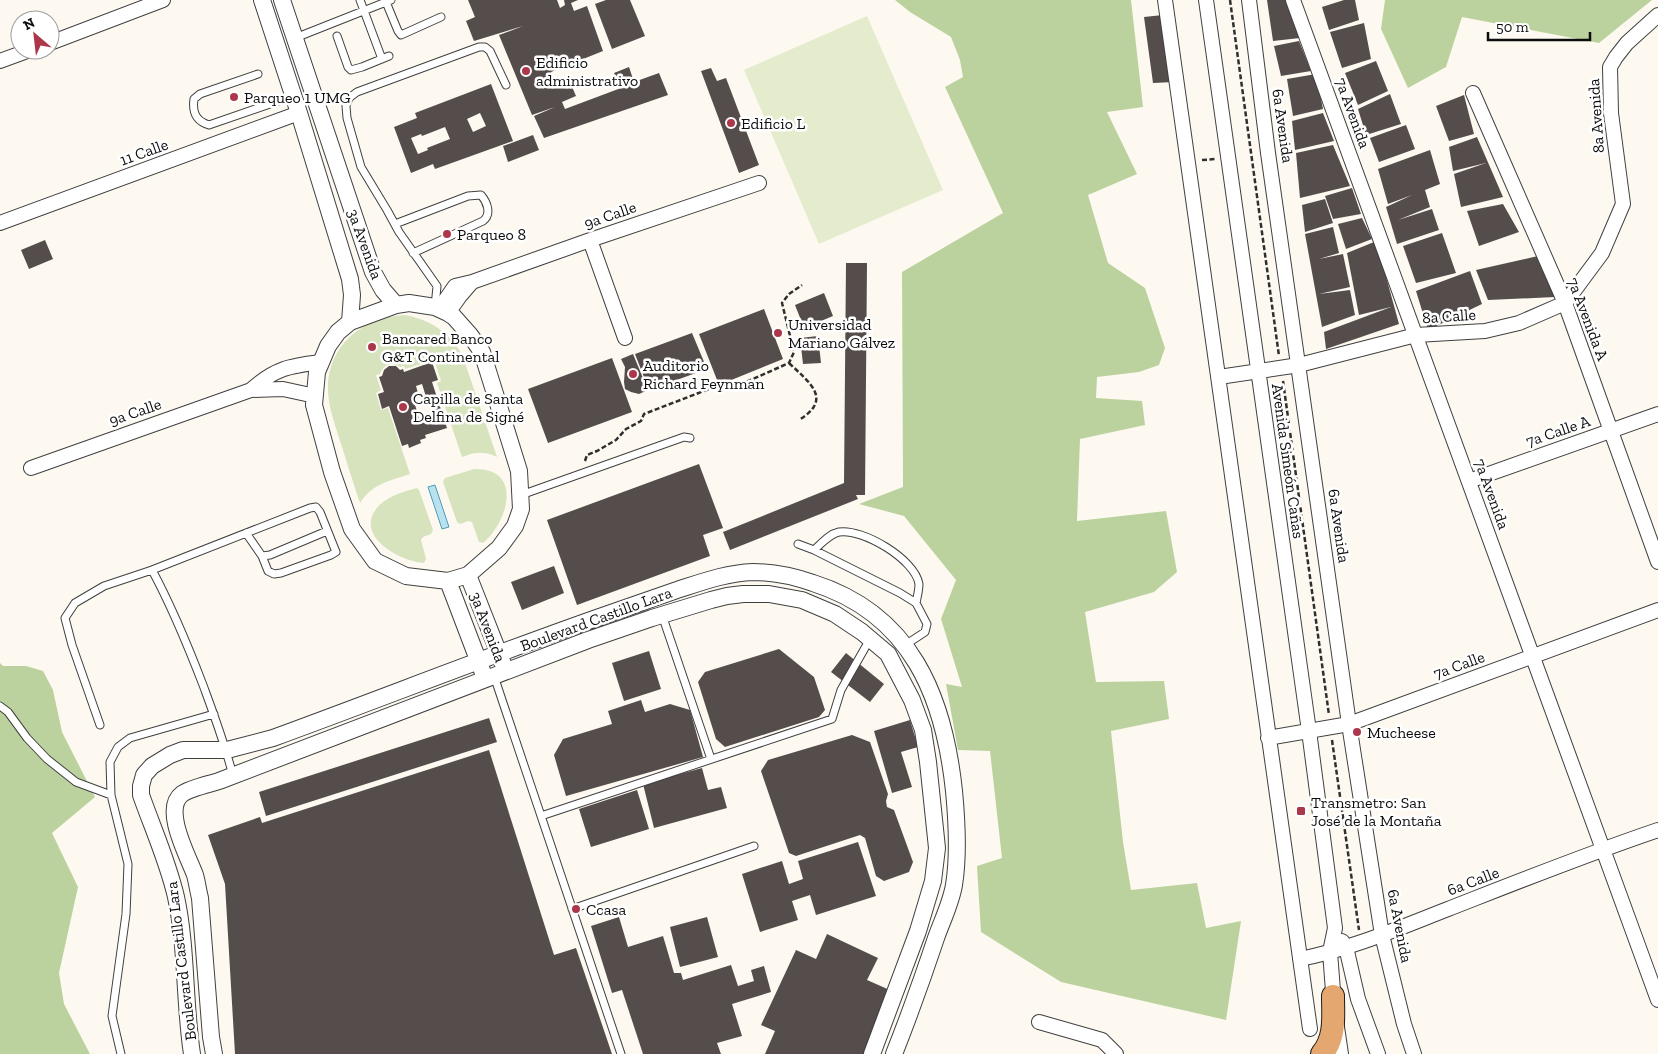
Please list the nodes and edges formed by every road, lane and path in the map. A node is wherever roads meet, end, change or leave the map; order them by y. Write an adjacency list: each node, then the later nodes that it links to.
1 (163, 0): 15 (street)
2 (262, 0): 20 (street, 3a Avenida)
3 (282, 0): 16 (street, 3a Avenida)
4 (360, 0): 11 (lane)
5 (1166, 0): 40 (street)
6 (1206, 0): 39 (street, Avenida Simeón Cañas)
7 (1230, 0): 38 (path)
8 (1249, 0): 37 (street, 6a Avenida)
9 (1294, 0): 33 (street, 7a Avenida)
10 (389, 1): 11 (lane); 13 (lane)
11 (364, 11): 14 (lane); 16 (lane)
12 (1658, 15): 23 (street, 8a Avenida)
13 (441, 17)
14 (337, 36)
15 (60, 38)
16 (295, 38): 30 (street, 3a Avenida)
17 (258, 74): 20 (lane)
18 (506, 85): 25 (lane)
19 (1474, 94): 29 (street, 7a Avenida A)
20 (293, 96): 21 (street, 3a Avenida)
21 (299, 114): 24 (street, 11 Calle); 32 (street, 3a Avenida)
22 (759, 183): 26 (street, 9a Calle)
23 (1623, 204): 29 (street, 8a Calle)
24 (0, 223)
25 (395, 224): 27 (lane); 27 (lane)
26 (590, 240): 31 (street, 9a Calle); 34 (street)
27 (413, 253): 31 (lane)
28 (802, 285): 36 (path)
29 (1565, 303): 33 (street, 8a Calle); 45 (street, 7a Avenida A)
30 (396, 305): 31 (street); 32 (street)
31 (441, 310): 50 (street, 3a Avenida)
32 (350, 322): 35 (street, 3a Avenida)
33 (1416, 336): 37 (street, 8a Calle); 49 (street, 7a Avenida)
34 (625, 338)
35 (320, 362): 41 (street, 9a Calle); 42 (street, 3a Avenida)
36 (789, 363): 44 (path); 47 (path)
37 (1299, 365): 38 (street, 8a Calle); 81 (street, 6a Avenida)
38 (1281, 368): 39 (street, 8a Calle); 82 (path)
39 (1258, 371): 40 (street, 8a Calle); 83 (street, Avenida Simeón Cañas)
40 (1219, 377): 84 (street)
41 (252, 390): 42 (street, 9a Calle); 48 (street, 9a Calle)
42 (314, 396): 60 (street, 3a Avenida)
43 (1658, 414): 45 (street, 7a Calle A)
44 (799, 420)
45 (1611, 431): 49 (street, 7a Calle A); 56 (street, 7a Avenida A)
46 (690, 438): 50 (lane)
47 (585, 459)
48 (31, 468)
49 (1469, 481): 71 (street, 7a Avenida)
50 (522, 495): 58 (street, 3a Avenida)
51 (327, 531): 52 (lane); 55 (lane); 55 (lane)
52 (246, 533): 55 (lane); 57 (lane)
53 (798, 544): 54 (lane)
54 (814, 550): 63 (lane); 63 (lane)
55 (262, 556)
56 (1658, 562)
57 (152, 570): 78 (lane); 80 (lane)
58 (468, 575): 60 (street); 70 (street, 3a Avenida)
59 (724, 576): 61 (street); 62 (street, Boulevard Castillo Lara); 69 (street, Boulevard Castillo Lara)
60 (448, 581): 72 (street, 3a Avenida)
61 (727, 596): 65 (street, Boulevard Castillo Lara); 67 (street, Boulevard Castillo Lara)
62 (645, 601): 65 (street); 66 (street, Boulevard Castillo Lara)
63 (916, 603): 69 (lane)
64 (1658, 610): 71 (street, 7a Calle)
65 (657, 616): 68 (street, Boulevard Castillo Lara); 86 (lane)
66 (580, 623): 68 (street); 70 (street, Boulevard Castillo Lara)
67 (870, 639): 75 (street, Boulevard Castillo Lara); 86 (lane)
68 (588, 640): 74 (street, Boulevard Castillo Lara)
69 (905, 645): 73 (street, Boulevard Castillo Lara)
70 (499, 654): 72 (street, Boulevard Castillo Lara); 74 (street, 3a Avenida)
71 (1533, 656): 81 (street, 7a Calle); 92 (street, 7a Avenida)
72 (479, 662): 74 (street, 3a Avenida); 76 (street, Boulevard Castillo Lara)
73 (918, 664): 75 (street); 94 (street, Boulevard Castillo Lara)
74 (495, 675): 79 (street, Boulevard Castillo Lara); 89 (lane)
75 (900, 675): 93 (street, Boulevard Castillo Lara)
76 (376, 700): 79 (street); 85 (street, Boulevard Castillo Lara)
77 (0, 706): 88 (lane)
78 (214, 714): 85 (lane); 88 (lane)
79 (383, 718): 87 (street, Boulevard Castillo Lara)
80 (100, 724)
81 (1349, 724): 82 (street, 7a Calle); 97 (street, 6a Avenida)
82 (1331, 727): 83 (street, 7a Calle); 98 (path)
83 (1309, 731): 84 (street, 7a Calle); 96 (street, Avenida Simeón Cañas)
84 (1268, 738): 101 (street)
85 (227, 750): 87 (lane); 105 (street, Boulevard Castillo Lara)
86 (711, 759): 89 (lane)
87 (233, 776): 104 (street, Boulevard Castillo Lara)
88 (111, 795): 108 (lane)
89 (541, 816): 95 (lane)
90 (1658, 830): 92 (street, 6a Calle)
91 (754, 846): 95 (lane)
92 (1603, 849): 97 (street, 6a Calle); 103 (street, 7a Avenida)
93 (933, 881): 94 (street); 112 (street, Boulevard Castillo Lara)
94 (953, 888): 113 (street, Boulevard Castillo Lara)
95 (572, 910): 111 (lane)
96 (1335, 928): 99 (street, Avenida Simeón Cañas); 100 (street, Avenida Simeón Cañas)
97 (1382, 935): 98 (street, 6a Calle); 118 (street, 6a Avenida)
98 (1362, 941): 99 (street, 6a Calle)
99 (1346, 947): 100 (street, 6a Calle); 117 (street, Avenida Simeón Cañas)
100 (1330, 952): 101 (street, 6a Calle); 102 (street, Avenida Simeón Cañas)
101 (1300, 959): 106 (street)
102 (1333, 996): 106 (highway); 116 (street, Avenida Simeón Cañas)
103 (1658, 1000)
104 (210, 1010): 105 (street); 110 (street, Boulevard Castillo Lara)
105 (189, 1012): 109 (street, Boulevard Castillo Lara)
106 (1333, 1018): 115 (highway)
107 (1039, 1022): 114 (street)
108 (120, 1054)
109 (192, 1054)
110 (214, 1054)
111 (621, 1054)
112 (872, 1054)
113 (894, 1054)
114 (1116, 1054)
115 (1322, 1054)
116 (1341, 1054)
117 (1378, 1054)
118 (1414, 1054)

